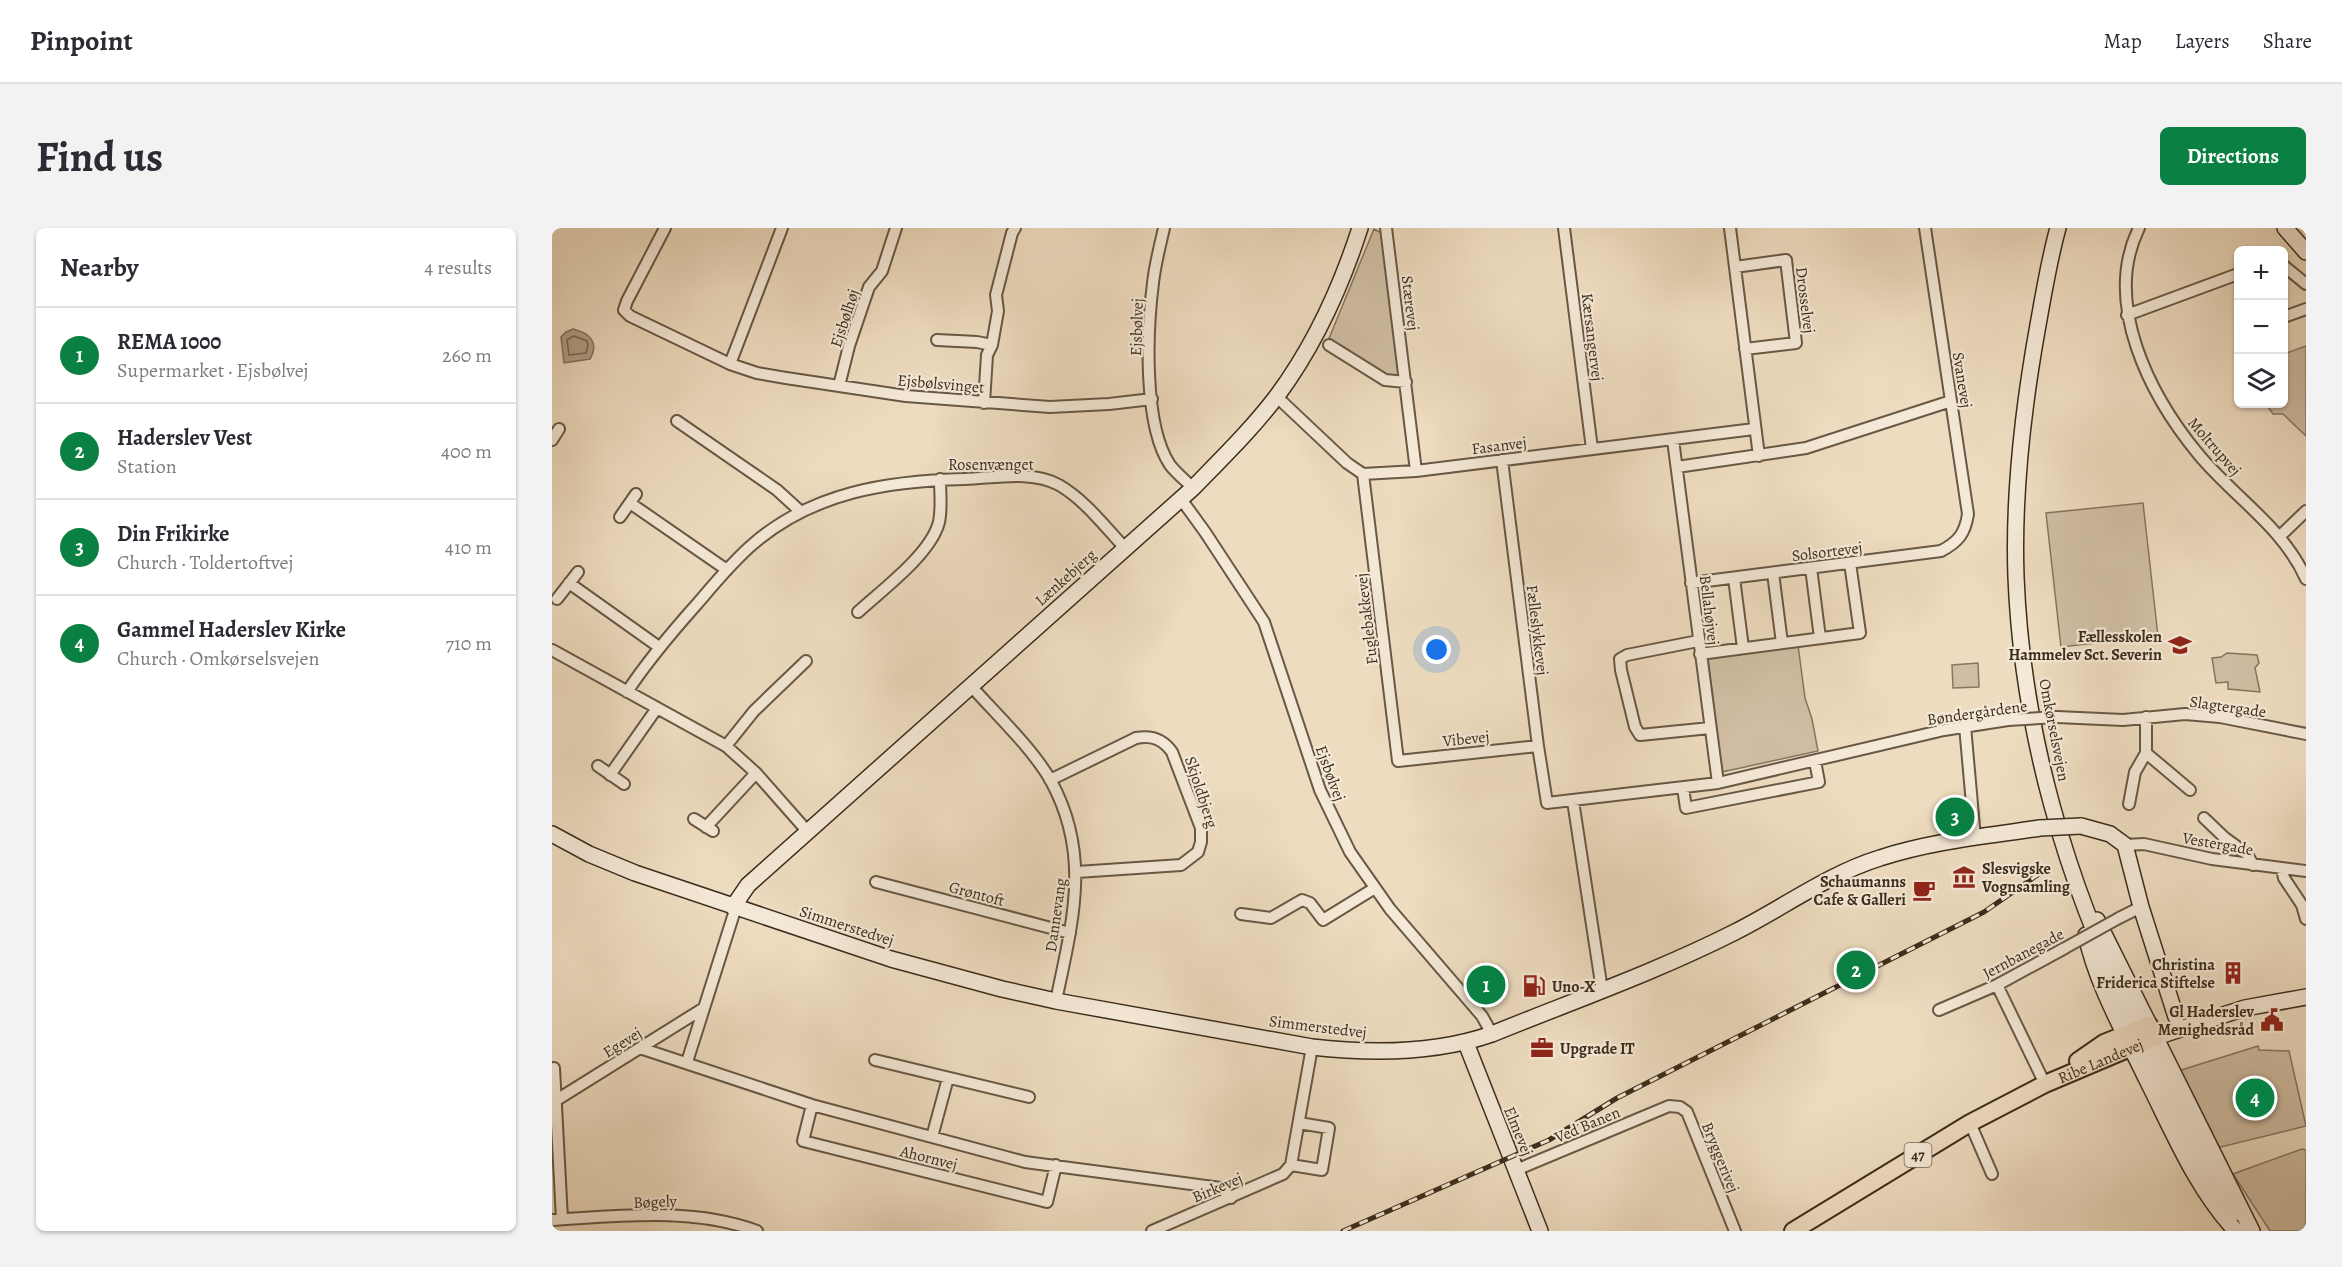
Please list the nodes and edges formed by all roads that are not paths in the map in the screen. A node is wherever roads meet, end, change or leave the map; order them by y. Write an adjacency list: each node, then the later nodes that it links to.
1 (665, 228): 28 (street, Ejsbølsvinget)
2 (782, 228): 28 (street)
3 (896, 228): 30 (street, Ejsbølhøj)
4 (1015, 228): 25 (street)
5 (1164, 228): 32 (street, Ejsbølvej)
6 (1360, 228): 31 (street, Lænkebjerg)
7 (1386, 228): 29 (street, Stærevej)
8 (1564, 228): 40 (street, Kærsangervej)
9 (1730, 228): 16 (street)
10 (1925, 228): 33 (street, Svanevej)
11 (2058, 228): 23 (street, Omkørselsvejen)
12 (2067, 228): 23 (street, Omkørselsvejen)
13 (2139, 228): 21 (street, Moltrupvej)
14 (2285, 228): 15 (street)
15 (2306, 252)
16 (1735, 267): 27 (street); 27 (street, Drosselvej)
17 (2288, 270): 19 (street)
18 (2234, 275): 21 (street)
19 (2306, 284)
20 (2306, 309): 22 (street)
21 (2127, 315): 52 (street, Moltrupvej)
22 (2288, 315)
23 (2038, 325): 108 (street, Omkørselsvejen)
24 (937, 340): 25 (street)
25 (992, 345): 34 (street)
26 (1329, 345): 29 (street)
27 (1745, 349): 37 (street)
28 (730, 364): 30 (street, Ejsbølsvinget)
29 (1406, 382): 44 (street, Stærevej)
30 (839, 386): 34 (street, Ejsbølsvinget)
31 (1276, 396): 45 (street); 47 (street, Lænkebjerg)
32 (1152, 399): 34 (street, Ejsbølsvinget); 47 (street, Ejsbølvej)
33 (1951, 401): 41 (street); 53 (street, Svanevej)
34 (984, 403)
35 (677, 421): 50 (street)
36 (559, 429): 38 (street)
37 (1754, 429): 39 (street, Fasanvej); 41 (street)
38 (552, 440)
39 (1672, 440): 40 (street, Fasanvej); 43 (street, Bellahøjvej)
40 (1592, 449): 42 (street, Fasanvej)
41 (1759, 456): 43 (street)
42 (1502, 460): 44 (street, Fasanvej); 82 (street, Fælleslykkevej)
43 (1677, 467): 63 (street, Bellahøjvej)
44 (1416, 471): 45 (street, Fasanvej)
45 (1363, 474): 84 (street, Fuglebakkevej)
46 (940, 479): 50 (street, Rosenvænget); 54 (street, Rosenvænget); 65 (street, Rosenvænget)
47 (1193, 488): 48 (street, Lænkebjerg)
48 (1181, 499): 54 (street, Lænkebjerg); 109 (street, Ejsbølvej)
49 (2306, 511): 52 (street)
50 (801, 512): 57 (street, Rosenvænget)
51 (620, 517): 57 (street)
52 (2280, 536): 61 (street, Moltrupvej)
53 (1962, 537): 55 (street, Solsortevej)
54 (1125, 548): 74 (street, Lænkebjerg)
55 (1850, 563): 56 (street, Solsortevej); 66 (street)
56 (1811, 568): 59 (street, Solsortevej); 66 (street)
57 (727, 570): 69 (street, Rosenvænget)
58 (578, 572): 62 (street)
59 (1773, 573): 60 (street, Solsortevej); 68 (street)
60 (1734, 578): 63 (street, Solsortevej); 70 (street)
61 (2306, 579)
62 (569, 583): 64 (street); 69 (street)
63 (1691, 583): 67 (street, Bellahøjvej)
64 (557, 599)
65 (858, 612)
66 (1820, 638): 68 (street)
67 (1698, 641): 72 (street, Bellahøjvej); 79 (street)
68 (1782, 643): 70 (street)
69 (659, 647): 75 (street, Rosenvænget)
70 (1743, 648): 72 (street)
71 (552, 650): 75 (street)
72 (1700, 654): 79 (street, Bellahøjvej)
73 (806, 661): 81 (street)
74 (971, 686): 89 (street, Dannevang); 99 (street, Lænkebjerg)
75 (627, 693): 76 (street)
76 (657, 708): 81 (street); 88 (street)
77 (2146, 717): 78 (street, Bøndergårdene, bridge); 80 (street, Slagtergade); 83 (street)
78 (1965, 726): 85 (street, Bøndergårdene); 101 (street)
79 (1710, 728): 90 (street, Bellahøjvej)
80 (2306, 734)
81 (726, 746): 87 (street)
82 (1538, 746): 84 (street, Vibevej); 95 (street, Fælleslykkevej)
83 (2146, 753): 93 (street); 96 (street)
84 (1398, 761)
85 (1815, 761): 90 (street, Bøndergårdene); 92 (street)
86 (598, 766): 88 (street)
87 (756, 773): 98 (street); 99 (street)
88 (610, 775): 91 (street)
89 (1050, 780): 106 (street, Dannevang); 106 (street, Skjoldbjerg)
90 (1718, 783): 92 (street, Bøndergårdene)
91 (624, 784)
92 (1683, 788): 94 (street, Bøndergårdene)
93 (2190, 790)
94 (1573, 801): 95 (street, Bøndergårdene); 116 (street)
95 (1547, 803)
96 (2129, 804)
97 (2204, 818): 103 (street)
98 (694, 819)
99 (808, 832): 110 (street, Lænkebjerg)
100 (552, 834): 110 (street, Simmerstedvej)
101 (1975, 838): 102 (street, Simmerstedvej, bridge); 116 (street, Simmerstedvej)
102 (2125, 845): 103 (street, Vestergade); 111 (street)
103 (2253, 865): 104 (street, Vestergade)
104 (2282, 869): 105 (street, Vestergade); 113 (street)
105 (2306, 871)
106 (1077, 872): 114 (street, Dannevang)
107 (876, 882): 114 (street, Grøntoft)
108 (2075, 882): 125 (street); 125 (street)
109 (1375, 888): 112 (street); 124 (street, Ejsbølvej)
110 (735, 907): 118 (street, Simmerstedvej); 120 (street)
111 (2142, 907): 115 (street, Jernbanegade, bridge); 123 (street)
112 (1241, 914)
113 (2306, 920)
114 (1070, 933): 118 (street, Dannevang)
115 (1997, 985): 121 (street, Jernbanegade); 133 (street)
116 (1602, 990): 124 (street, Simmerstedvej)
117 (2306, 997): 119 (street)
118 (1056, 1000): 127 (street, Simmerstedvej)
119 (2261, 1004): 122 (street); 125 (street)
120 (704, 1008): 128 (street, Egevej); 130 (street)
121 (1939, 1010)
122 (2215, 1011): 123 (street); 125 (street)
123 (2176, 1017): 125 (street)
124 (1492, 1034): 126 (street, Simmerstedvej)
125 (2141, 1036): 133 (main road, Ribe Landevej / 47); 133 (main road, Ribe Landevej / 47); 152 (street); 153 (street); 154 (street)
126 (1466, 1043): 127 (street, Simmerstedvej); 143 (street, Elmevej)
127 (1312, 1047): 138 (street)
128 (640, 1048): 130 (street, Ahornvej); 135 (street, Egevej)
129 (875, 1060): 132 (street)
130 (687, 1062): 136 (street, Ahornvej)
131 (554, 1068): 135 (street)
132 (948, 1078): 134 (street); 140 (street, Ahornvej)
133 (2045, 1084): 139 (main road, Ribe Landevej / 47)
134 (1029, 1097)
135 (555, 1101): 146 (street)
136 (812, 1105): 140 (street, Ahornvej); 141 (street, Ahornvej)
137 (1670, 1106): 143 (street, Ved Banen); 150 (street, Bryggerivej)
138 (1299, 1123): 142 (street); 142 (street)
139 (1970, 1123): 144 (street); 151 (main road, Ribe Landevej / 47)
140 (932, 1137): 141 (street, Ahornvej)
141 (1056, 1165): 145 (street, Ahornvej)
142 (1291, 1165): 145 (street, Birkevej)
143 (1516, 1170): 149 (street, Elmevej)
144 (1992, 1174)
145 (1231, 1198): 148 (street, Birkevej)
146 (557, 1220): 147 (street, Bøgely)
147 (757, 1231)
148 (1152, 1231)
149 (1540, 1231)
150 (1735, 1231)
151 (1793, 1231)
152 (2236, 1231)
153 (2247, 1231)
154 (2252, 1231)

